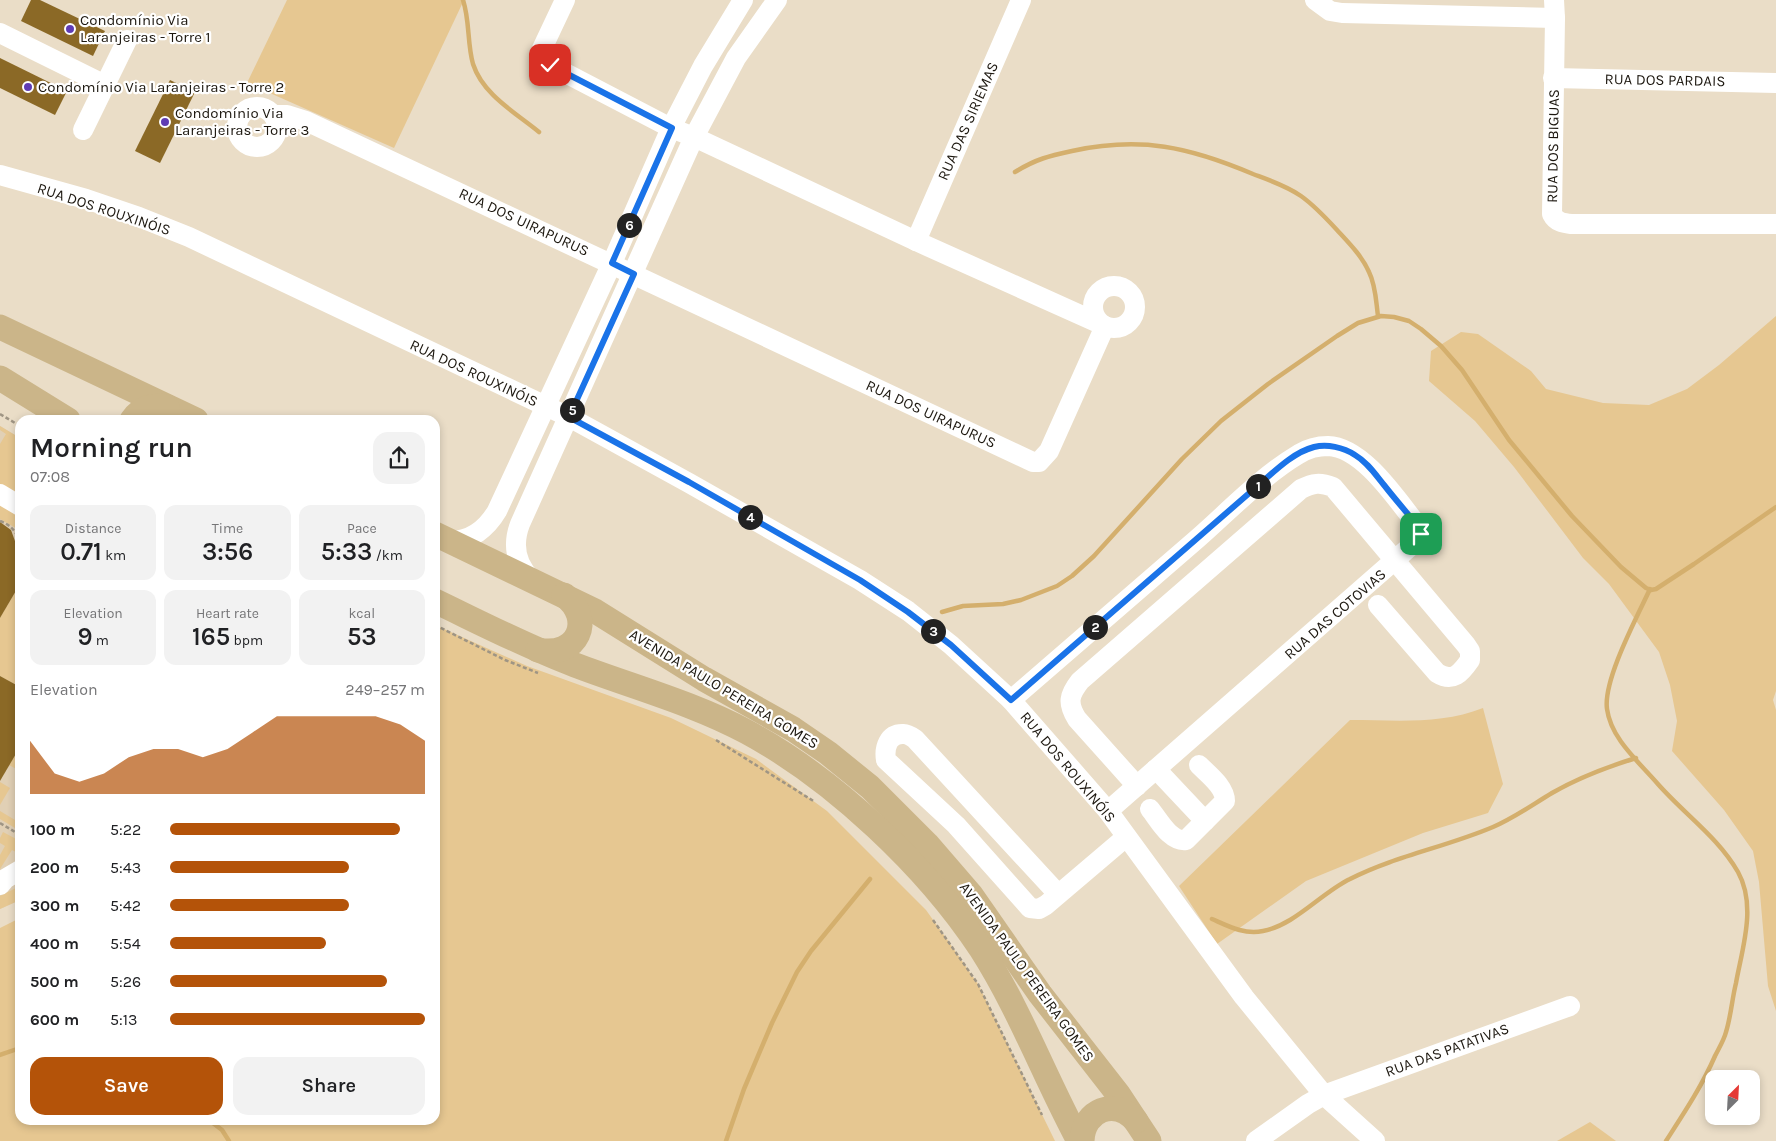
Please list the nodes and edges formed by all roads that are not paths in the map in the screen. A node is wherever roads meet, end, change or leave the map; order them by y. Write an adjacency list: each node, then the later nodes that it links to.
1 (565, 0): 13 (street, RUA DOS UIRAPURUS)
2 (743, 0): 13 (street)
3 (777, 0): 15 (street)
4 (1020, 0): 18 (street, RUA DAS SIRIEMAS)
5 (1315, 0): 6 (street)
6 (1554, 9): 9 (street, RUA DOS BIGUAS)
7 (0, 33): 11 (street)
8 (127, 40): 11 (street)
9 (1553, 78): 10 (street, RUA DOS PARDAIS); 17 (street, RUA DOS BIGUAS)
10 (1776, 83)
11 (105, 85): 14 (street)
12 (274, 115): 19 (street, RUA DOS UIRAPURUS)
13 (672, 128): 15 (street, RUA DOS UIRAPURUS); 19 (street)
14 (83, 130)
15 (694, 137): 18 (street, RUA DOS UIRAPURUS); 20 (street)
16 (0, 175): 23 (street, RUA DOS ROUXINÓIS)
17 (1776, 224)
18 (916, 241): 20 (street, RUA DOS UIRAPURUS)
19 (612, 263): 20 (street, RUA DOS UIRAPURUS); 23 (street)
20 (634, 274): 28 (street)
21 (0, 327): 24 (main road)
22 (0, 378): 25 (main road)
23 (545, 406): 28 (street, RUA DOS ROUXINÓIS); 31 (street)
24 (167, 407): 26 (main road); 27 (main road)
25 (60, 415)
26 (136, 415)
27 (185, 415)
28 (569, 417): 33 (street); 38 (street, RUA DOS ROUXINÓIS)
29 (0, 494): 30 (street)
30 (15, 503)
31 (442, 537): 33 (main road, AVENIDA PAULO PEREIRA GOMES)
32 (1395, 562): 36 (street); 38 (street, RUA DAS COTOVIAS); 40 (street, RUA DAS COTOVIAS); 41 (street)
33 (531, 580): 34 (main road, AVENIDA PAULO PEREIRA GOMES)
34 (563, 595): 37 (main road); 51 (main road, AVENIDA PAULO PEREIRA GOMES)
35 (440, 604): 37 (main road, AVENIDA PAULO PEREIRA GOMES)
36 (1378, 605)
37 (540, 662): 52 (main road, AVENIDA PAULO PEREIRA GOMES)
38 (1011, 700): 43 (street, RUA DOS ROUXINÓIS)
39 (1200, 765): 44 (street)
40 (1156, 769): 41 (street, RUA DAS COTOVIAS); 44 (street)
41 (1137, 786): 43 (street, RUA DAS COTOVIAS)
42 (1150, 809): 44 (street)
43 (1108, 811): 45 (street, RUA DOS ROUXINÓIS)
44 (1205, 821)
45 (1126, 837): 48 (street); 50 (street, RUA DOS ROUXINÓIS)
46 (15, 873): 47 (street)
47 (0, 885)
48 (1058, 894): 48 (street)
49 (1570, 1006): 50 (street, RUA DAS PATATIVAS)
50 (1324, 1094): 53 (street, RUA DAS PATATIVAS); 54 (street, RUA DOS ROUXINÓIS)
51 (1143, 1132): 52 (main road)
52 (1081, 1141)
53 (1256, 1141)
54 (1375, 1141)

